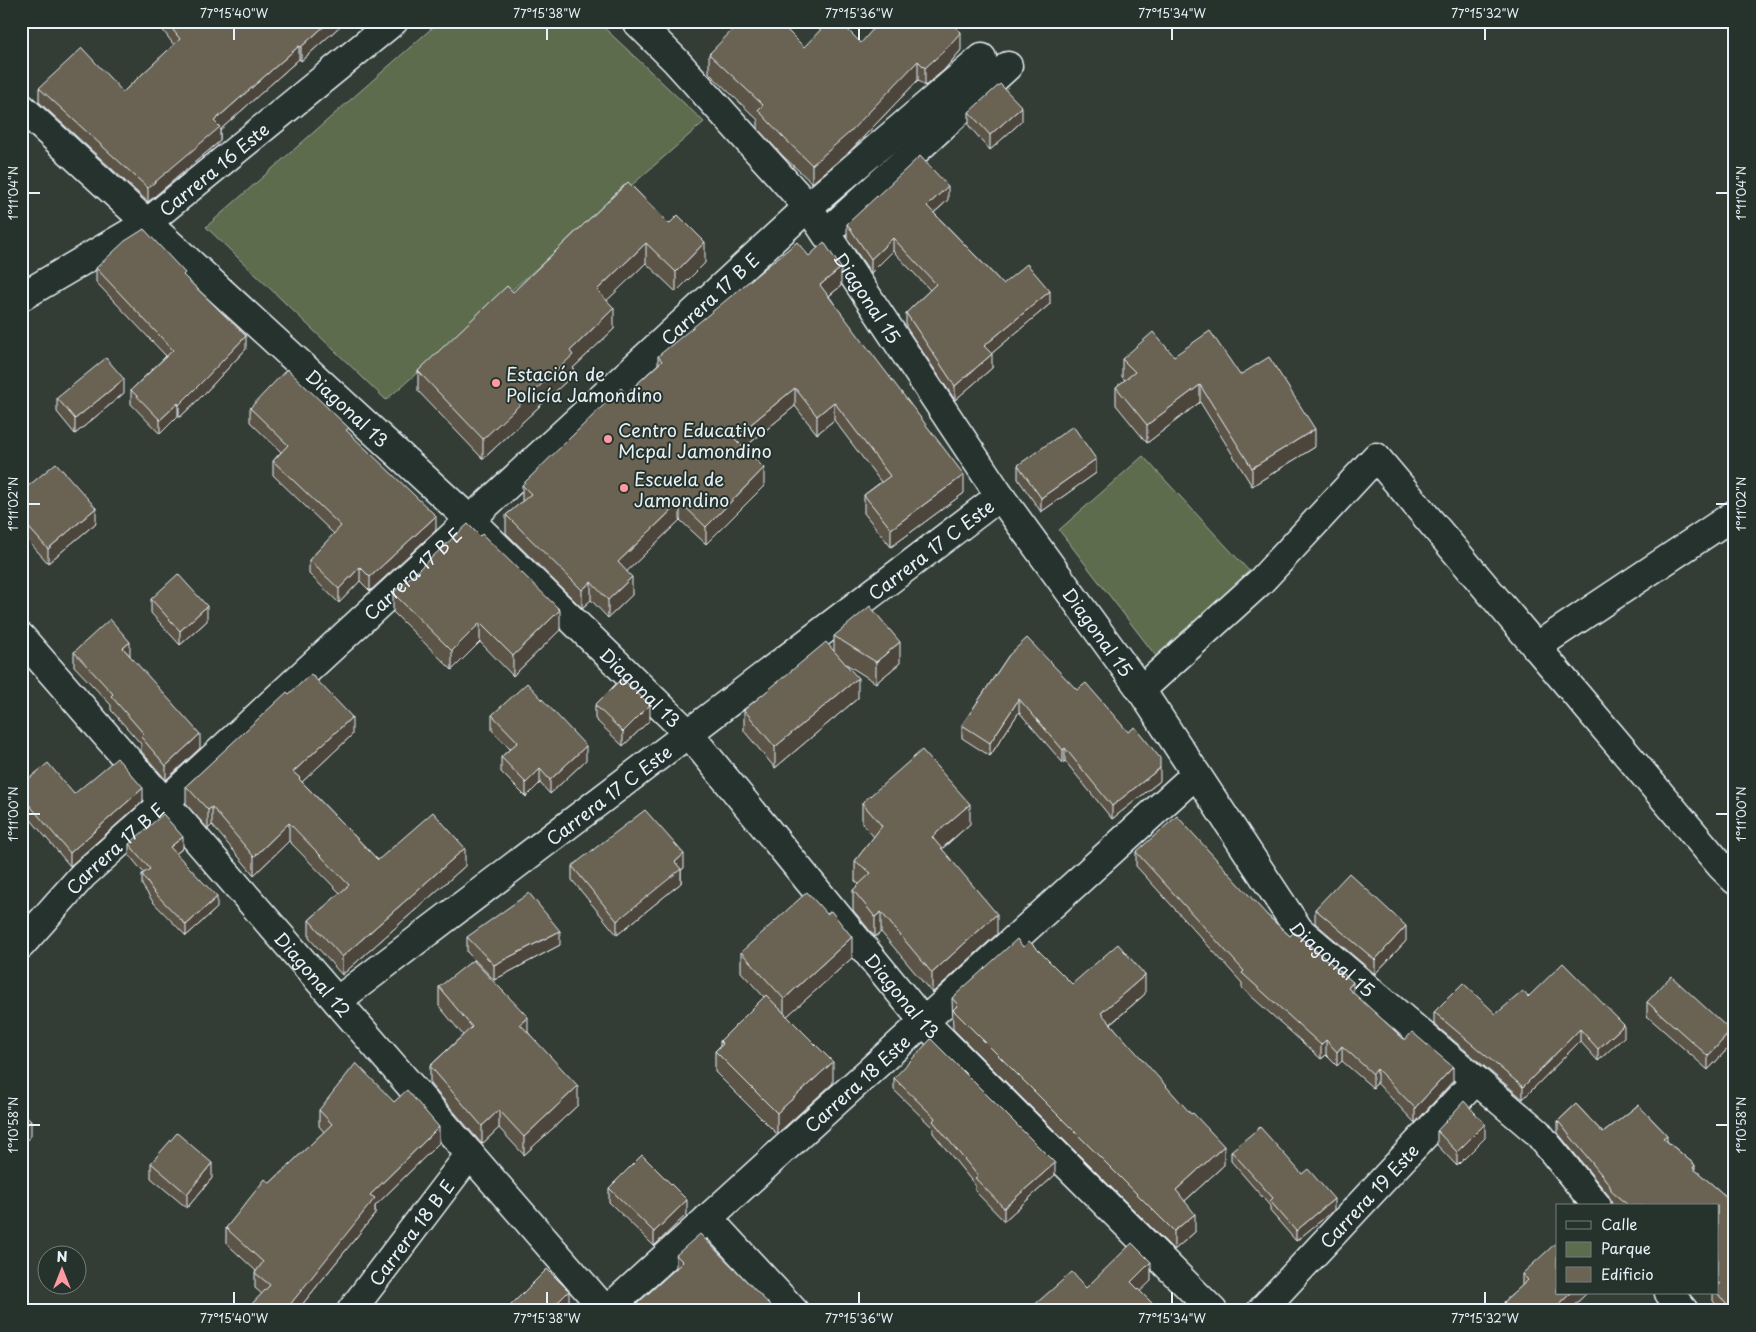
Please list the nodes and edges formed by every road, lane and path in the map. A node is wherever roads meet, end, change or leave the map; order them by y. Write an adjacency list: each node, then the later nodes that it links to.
1 (394, 21): 7 (street, Carrera 16 Este)
2 (636, 21): 6 (street, Diagonal 15)
3 (982, 58): 6 (street, Carrera 17 B E)
4 (1008, 66): 8 (street)
5 (21, 107): 7 (street, Diagonal 13)
6 (808, 207): 8 (street, Diagonal 15); 12 (street, Carrera 17 B E)
7 (147, 223): 9 (street, Carrera 16 Este); 12 (street, Diagonal 13)
8 (826, 234): 10 (street, Diagonal 15)
9 (21, 298)
10 (1000, 496): 15 (street, Diagonal 15); 16 (street, Carrera 17 C Este)
11 (1735, 514): 14 (street)
12 (470, 520): 16 (street, Diagonal 13); 18 (street, Carrera 17 B E)
13 (21, 636): 18 (street, Diagonal 12)
14 (1536, 647): 15 (street); 19 (street)
15 (1142, 690): 17 (street, Diagonal 15)
16 (689, 734): 21 (street, Carrera 17 C Este); 22 (street, Diagonal 13)
17 (1196, 774): 22 (street, Carrera 18 Este); 23 (street, Diagonal 15)
18 (165, 802): 20 (street, Carrera 17 B E); 21 (street, Diagonal 12)
19 (1735, 880)
20 (21, 945)
21 (338, 1001): 24 (street, Diagonal 12)
22 (924, 1022): 26 (street, Carrera 18 Este); 31 (street, Diagonal 13)
23 (1476, 1080): 25 (street, Diagonal 15); 32 (street, Carrera 19 Este)
24 (470, 1154): 28 (street, Carrera 18 B E); 29 (street, Diagonal 12)
25 (1596, 1204)
26 (708, 1218): 29 (street, Carrera 18 Este); 30 (street)
27 (1670, 1294): 33 (street)
28 (351, 1311)
29 (606, 1311)
30 (794, 1311)
31 (1213, 1311)
32 (1261, 1311)
33 (1684, 1311)

